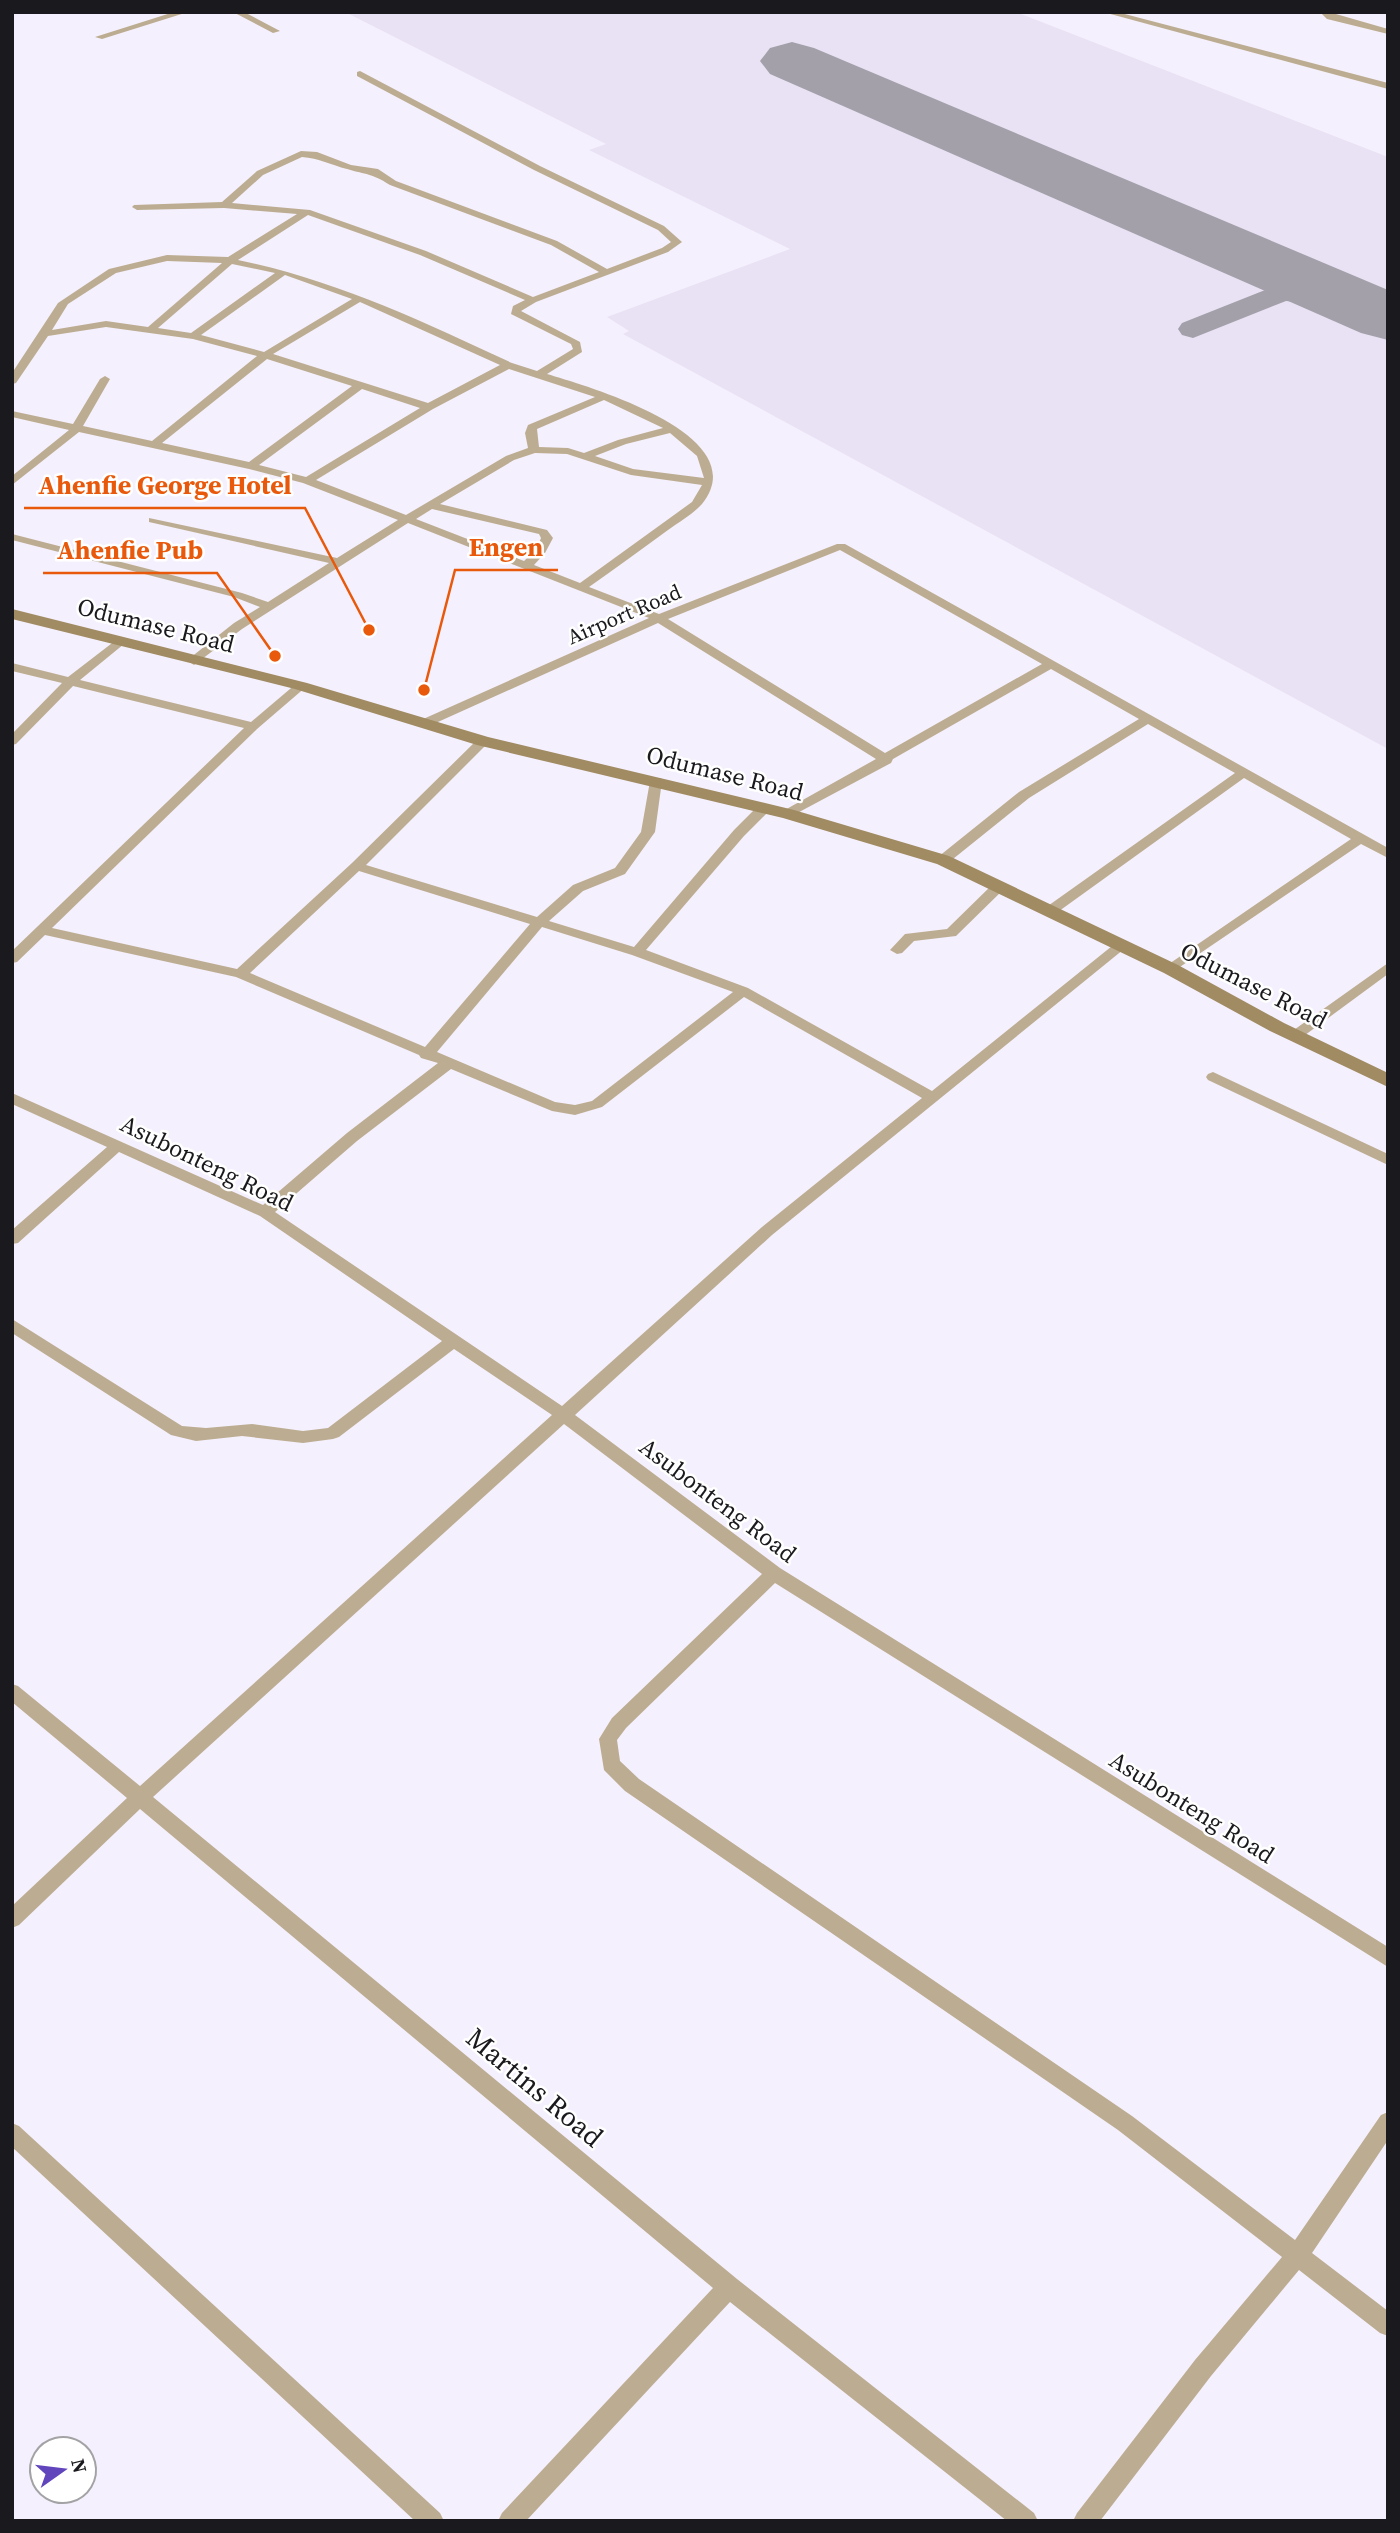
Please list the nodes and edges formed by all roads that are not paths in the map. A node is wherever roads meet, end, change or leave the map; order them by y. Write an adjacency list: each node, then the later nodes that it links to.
1 (184, 12): 7 (street)
2 (237, 12): 5 (street)
3 (1107, 12): 9 (street)
4 (1324, 12): 6 (street)
5 (276, 32)
6 (1388, 32)
7 (99, 37)
8 (360, 74): 15 (street)
9 (1388, 86)
10 (225, 205): 11 (street); 12 (street); 15 (street)
11 (137, 207)
12 (307, 212): 13 (street); 17 (street)
13 (232, 259): 14 (street); 18 (street); 19 (street)
14 (284, 272): 16 (street); 20 (street)
15 (606, 272): 17 (street)
16 (360, 298): 21 (street); 22 (street)
17 (533, 300): 23 (street)
18 (152, 328): 19 (street); 20 (street)
19 (45, 334): 25 (street)
20 (193, 336): 21 (street)
21 (265, 355): 26 (street); 32 (street)
22 (508, 365): 23 (street); 28 (street)
23 (538, 374): 27 (street)
24 (105, 379): 30 (street)
25 (12, 381)
26 (362, 384): 28 (street); 35 (street)
27 (606, 396): 31 (street); 33 (street)
28 (429, 407): 36 (street)
29 (12, 414): 30 (street)
30 (76, 429): 32 (street); 37 (street)
31 (673, 429): 34 (street); 38 (street)
32 (156, 444): 35 (street)
33 (534, 450): 34 (street); 39 (street)
34 (583, 457): 38 (street)
35 (251, 466): 36 (street)
36 (307, 481): 40 (street)
37 (12, 482)
38 (708, 482): 45 (street)
39 (430, 505): 40 (street); 44 (street)
40 (407, 519): 43 (street); 44 (street)
41 (153, 520): 43 (street)
42 (12, 537): 46 (street)
43 (338, 562): 46 (street)
44 (526, 566): 45 (street)
45 (580, 589): 48 (street)
46 (270, 607): 50 (street)
47 (14, 617): 49 (main road, Odumase Road)
48 (659, 618): 51 (street, Airport Road); 56 (street, Airport Road); 60 (street)
49 (120, 641): 50 (main road, Odumase Road); 53 (street)
50 (194, 661): 54 (main road, Odumase Road)
51 (1048, 666): 55 (street); 60 (street)
52 (12, 667): 53 (street)
53 (72, 680): 57 (street); 58 (street)
54 (300, 686): 56 (main road, Odumase Road); 57 (street)
55 (1146, 719): 61 (street); 67 (street)
56 (425, 723): 59 (main road, Odumase Road)
57 (253, 726): 72 (street)
58 (12, 741)
59 (483, 741): 62 (main road, Odumase Road); 68 (street)
60 (887, 760): 64 (street)
61 (1242, 774): 65 (street); 70 (street)
62 (656, 781): 63 (main road, Odumase Road); 71 (street)
63 (764, 808): 64 (main road, Odumase Road); 75 (street)
64 (788, 814): 67 (main road, Odumase Road)
65 (1359, 839): 66 (street); 78 (street)
66 (1388, 854)
67 (943, 860): 69 (main road, Odumase Road)
68 (357, 866): 71 (street); 79 (street)
69 (999, 886): 70 (main road, Odumase Road); 74 (street)
70 (1050, 911): 73 (main road, Odumase Road)
71 (538, 923): 75 (street); 82 (street)
72 (42, 930): 76 (street); 79 (street)
73 (1122, 945): 78 (main road, Odumase Road); 87 (street)
74 (897, 950)
75 (637, 952): 80 (street)
76 (12, 959)
77 (1388, 967): 81 (street)
78 (1171, 969): 81 (main road, Odumase Road)
79 (240, 974): 82 (street)
80 (743, 991): 83 (street); 87 (street)
81 (1296, 1035): 85 (main road, Odumase Road)
82 (426, 1055): 83 (street)
83 (447, 1064): 90 (street)
84 (1213, 1077): 89 (street)
85 (1388, 1081)
86 (12, 1098): 88 (street, Asubonteng Road)
87 (933, 1098): 94 (street)
88 (117, 1146): 90 (street, Asubonteng Road); 91 (street)
89 (1388, 1160)
90 (265, 1212): 93 (street, Asubonteng Road)
91 (12, 1239)
92 (12, 1325): 93 (street)
93 (453, 1341): 94 (street, Asubonteng Road)
94 (562, 1414): 95 (street, Asubonteng Road); 97 (street)
95 (774, 1573): 99 (street, Asubonteng Road); 102 (street)
96 (12, 1691): 97 (street, Martins Road)
97 (139, 1798): 98 (street); 103 (street, Martins Road)
98 (12, 1919)
99 (1388, 1958)
100 (1388, 2122): 102 (street)
101 (12, 2133): 105 (street)
102 (1296, 2257): 104 (street); 108 (street)
103 (729, 2287): 106 (street); 107 (street, Martins Road)
104 (1388, 2325)
105 (432, 2521)
106 (510, 2521)
107 (1026, 2521)
108 (1085, 2521)

